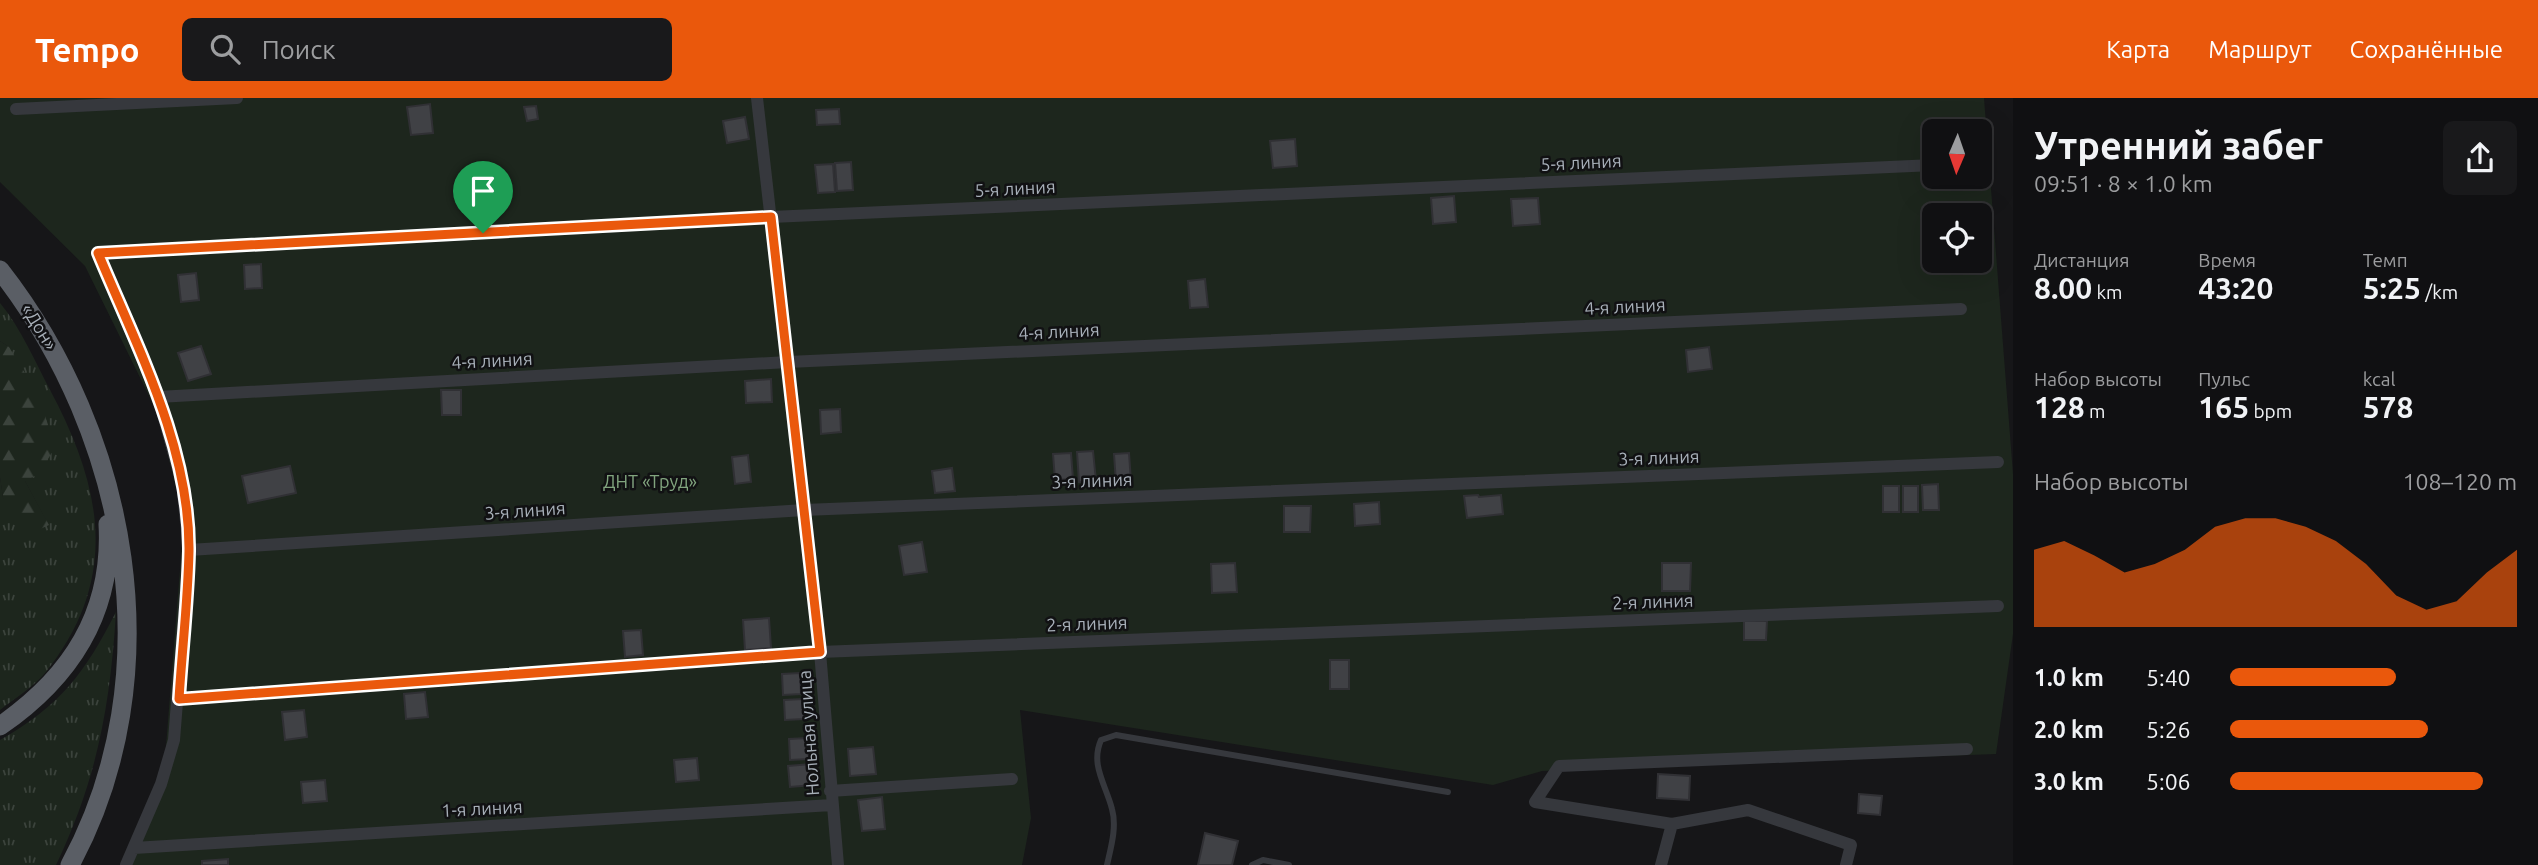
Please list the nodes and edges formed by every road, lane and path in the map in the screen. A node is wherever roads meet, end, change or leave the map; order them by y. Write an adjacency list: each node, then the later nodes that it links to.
1 (237, 98): 3 (street)
2 (757, 98): 5 (street, Нольная улица)
3 (16, 109)
4 (1922, 166): 5 (street, 5-я линия)
5 (771, 217): 8 (street, Нольная улица); 10 (street, 5-я линия)
6 (0, 270): 9 (highway, «Дон»)
7 (1961, 309): 8 (street, 4-я линия)
8 (789, 362): 10 (street, 4-я линия); 12 (street, Нольная улица)
9 (74, 387): 17 (highway); 25 (highway)
10 (158, 397): 13 (street)
11 (1998, 462): 12 (street, 3-я линия)
12 (804, 510): 13 (street, 3-я линия); 15 (street, Нольная улица)
13 (189, 550): 16 (street)
14 (1997, 606): 15 (street, 2-я линия)
15 (820, 652): 16 (street, 2-я линия); 20 (street, Нольная улица)
16 (179, 699): 24 (street)
17 (0, 726)
18 (1967, 749): 23 (street)
19 (1012, 779): 20 (street)
20 (830, 791): 22 (street, Нольная улица)
21 (1447, 792): 28 (lane)
22 (832, 805): 24 (street, 1-я линия); 27 (street, Нольная улица)
23 (1672, 824): 31 (street); 32 (street)
24 (134, 848): 26 (street)
25 (70, 865)
26 (126, 865)
27 (838, 865)
28 (1107, 865)
29 (1252, 865): 30 (lane)
30 (1289, 865)
31 (1661, 865)
32 (1846, 865)

